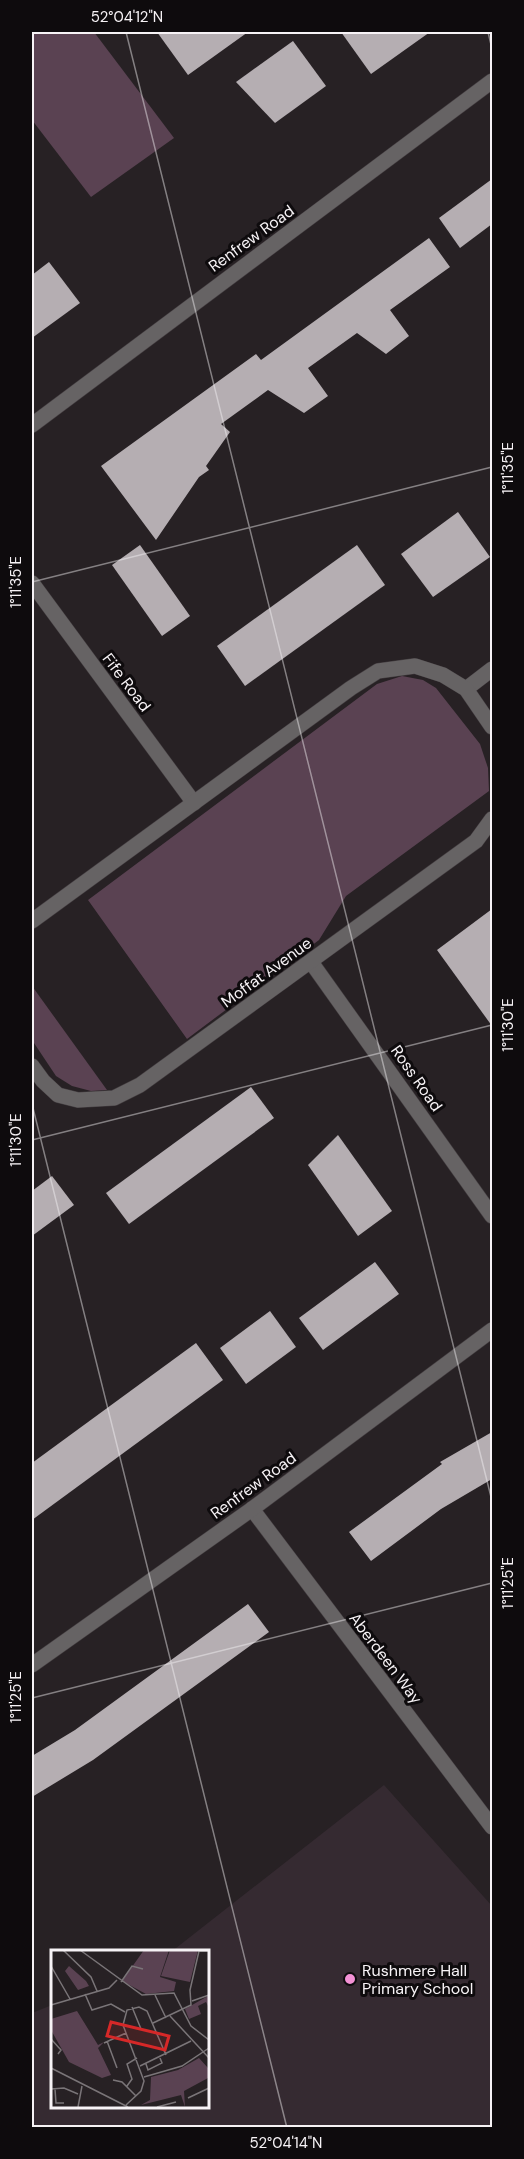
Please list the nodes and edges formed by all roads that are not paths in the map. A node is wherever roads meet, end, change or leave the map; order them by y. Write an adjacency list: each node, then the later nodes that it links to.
1 (492, 81): 2 (street, Renfrew Road)
2 (32, 425)
3 (32, 583): 7 (street, Fife Road)
4 (492, 669): 5 (street)
5 (466, 689): 6 (street); 7 (street)
6 (492, 727)
7 (194, 802): 9 (street)
8 (492, 819): 10 (street, Moffat Avenue)
9 (32, 921)
10 (311, 962): 12 (street, Moffat Avenue); 13 (street, Ross Road)
11 (32, 1066): 12 (street, Moffat Avenue)
12 (37, 1085)
13 (492, 1216)
14 (492, 1330): 15 (street, Renfrew Road)
15 (252, 1509): 16 (street, Renfrew Road); 17 (street, Aberdeen Way)
16 (32, 1665)
17 (492, 1827)

